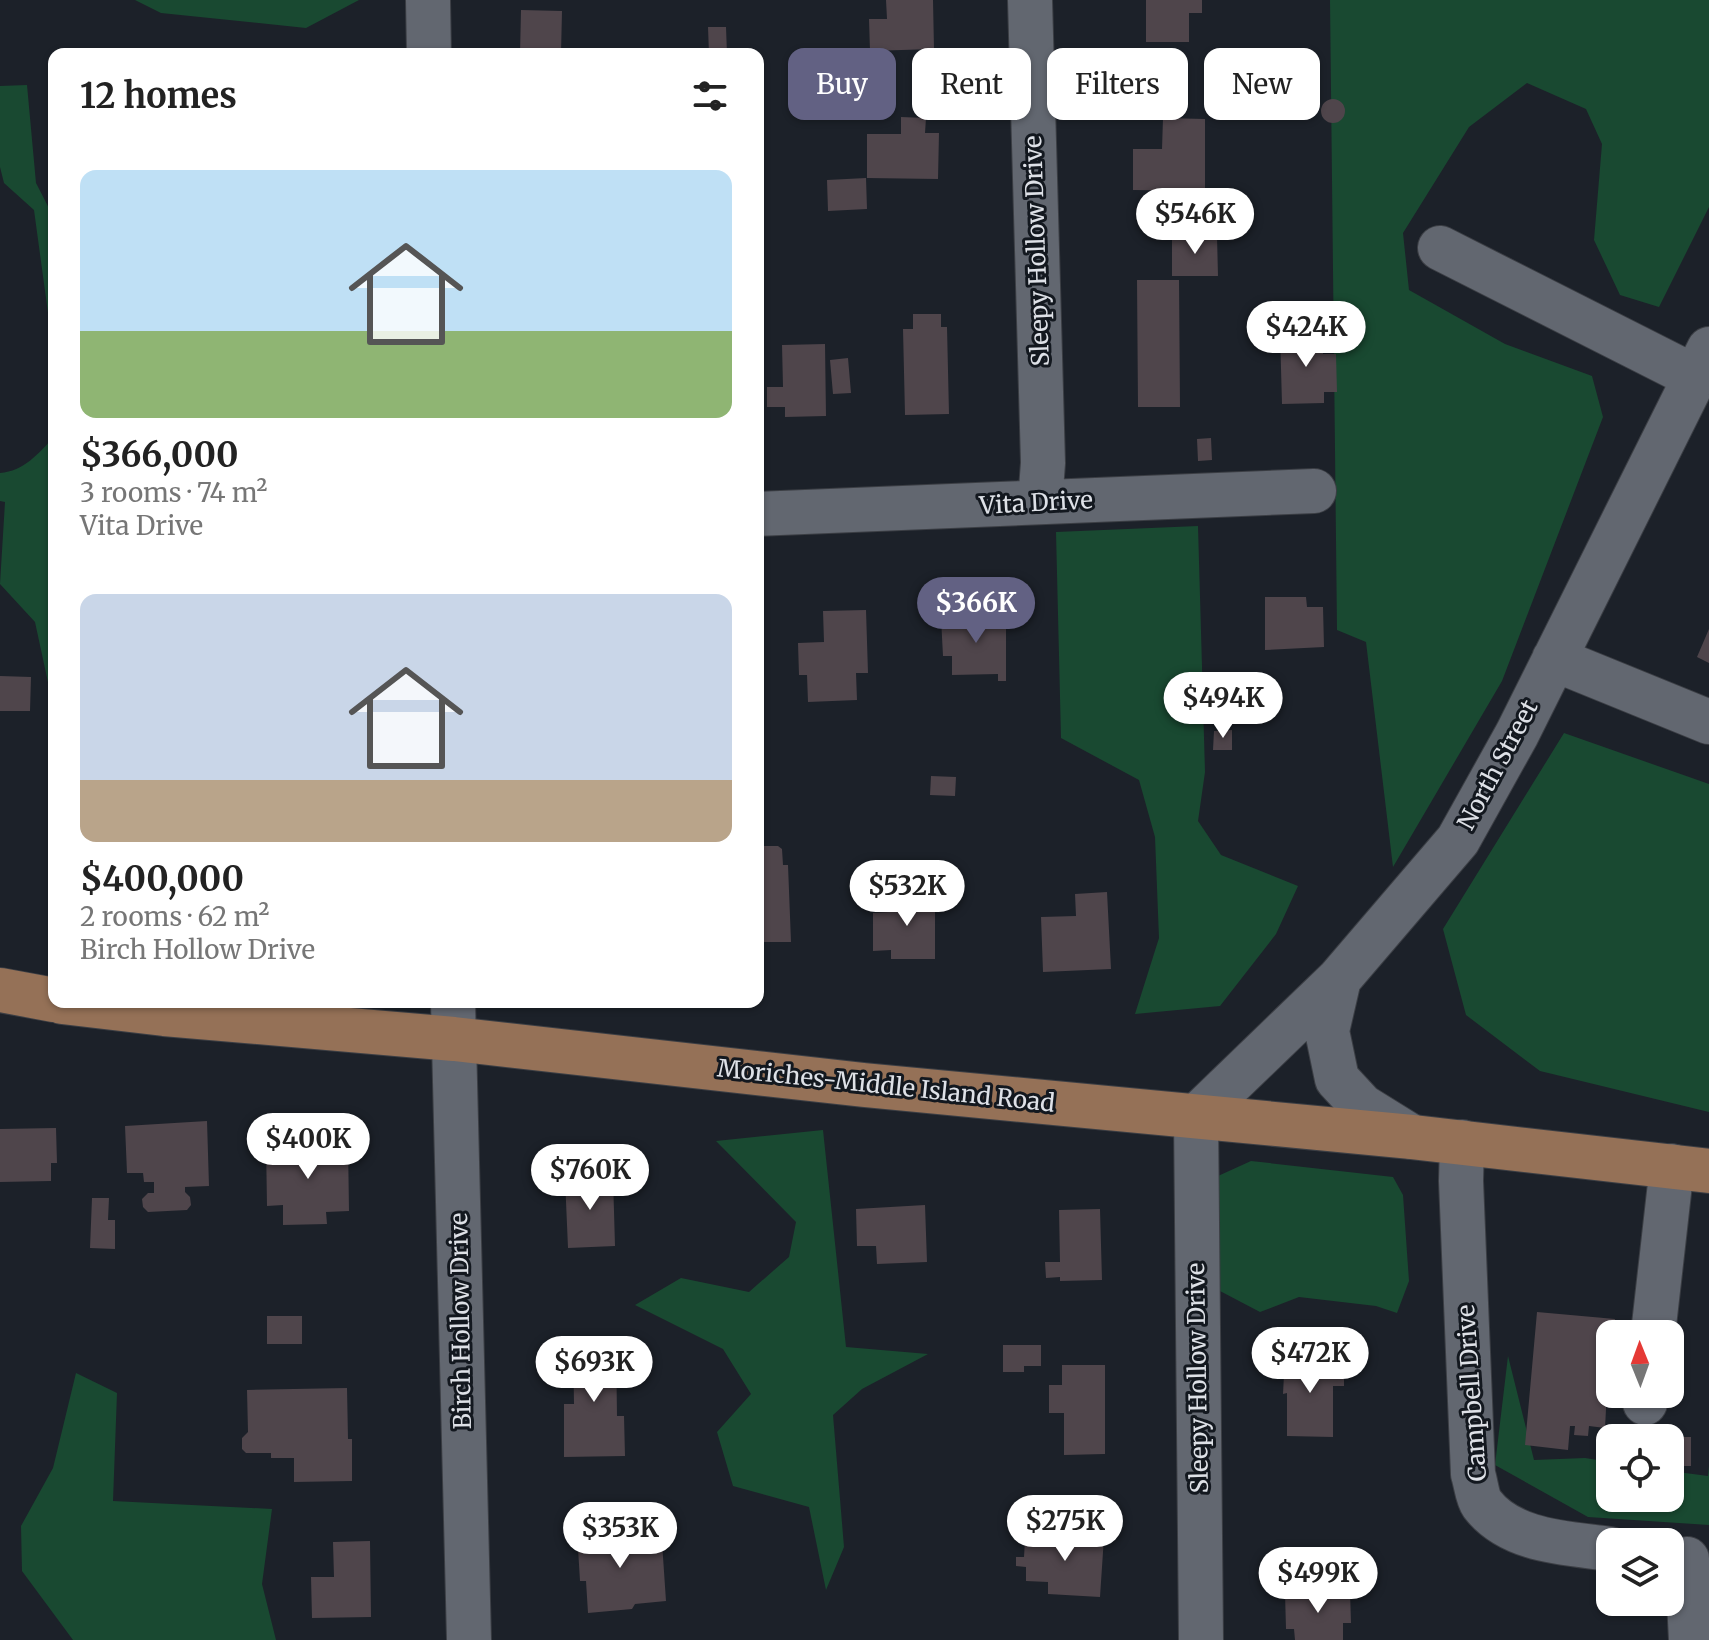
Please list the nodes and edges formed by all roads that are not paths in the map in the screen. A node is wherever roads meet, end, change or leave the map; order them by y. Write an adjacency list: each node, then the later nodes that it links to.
1 (428, 0): 3 (street)
2 (1030, 0): 7 (street, Sleepy Hollow Drive)
3 (429, 48)
4 (1440, 248): 5 (street)
5 (1702, 363): 9 (street, North Street)
6 (1314, 491): 7 (street, Vita Drive)
7 (1040, 502): 8 (street, Vita Drive)
8 (764, 514)
9 (1554, 659): 10 (street); 11 (street, North Street)
10 (1709, 722)
11 (1339, 979): 16 (street, North Street); 17 (street)
12 (0, 990): 13 (main road)
13 (48, 999)
14 (113, 1008): 15 (main road, Moriches-Middle Island Road)
15 (454, 1020): 16 (main road, Moriches-Middle Island Road); 23 (street, Birch Hollow Drive)
16 (1196, 1117): 17 (main road, Moriches-Middle Island Road); 24 (street, Sleepy Hollow Drive)
17 (1412, 1137): 18 (main road, Moriches-Middle Island Road)
18 (1462, 1142): 19 (main road, Moriches-Middle Island Road); 21 (street, Campbell Drive)
19 (1691, 1169): 20 (street)
20 (1656, 1320)
21 (1596, 1547)
22 (1689, 1559): 25 (street)
23 (469, 1640)
24 (1201, 1640)
25 (1691, 1640)

